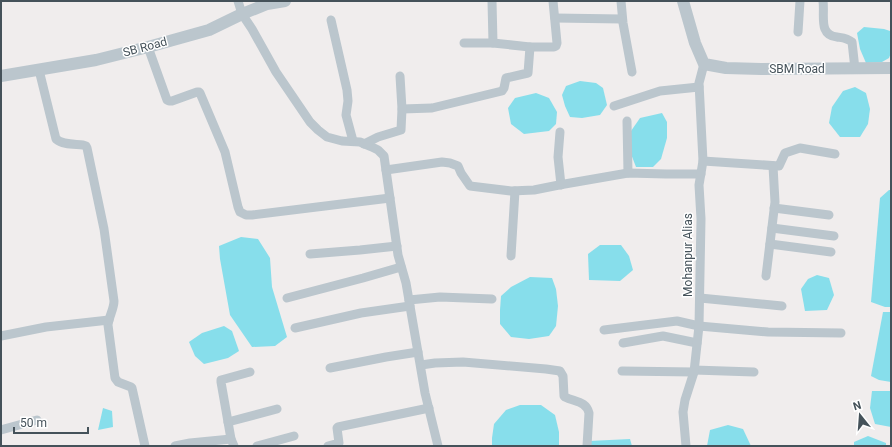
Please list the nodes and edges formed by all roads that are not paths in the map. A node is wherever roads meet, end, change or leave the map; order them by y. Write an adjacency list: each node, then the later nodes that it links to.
1 (238, 1): 9 (street)
2 (285, 1): 9 (street, SB Road)
3 (492, 1): 15 (street)
4 (553, 1): 10 (street)
5 (621, 1): 11 (street)
6 (685, 1): 18 (street)
7 (800, 1): 13 (street)
8 (823, 1): 20 (street)
9 (242, 14): 16 (street, SB Road); 30 (street)
10 (555, 18): 11 (street); 17 (street)
11 (622, 19): 22 (street)
12 (331, 20): 30 (street)
13 (798, 32)
14 (464, 43): 15 (street)
15 (493, 43): 17 (street)
16 (148, 47): 21 (street, SB Road); 40 (street)
17 (530, 47): 27 (street)
18 (704, 64): 20 (street, SBM Road); 25 (street, Mohanpur Alias)
19 (891, 68): 20 (street, SBM Road)
20 (855, 69)
21 (38, 70): 23 (street, SB Road); 57 (street)
22 (632, 72)
23 (1, 76)
24 (400, 76): 27 (street)
25 (699, 87): 26 (street); 33 (street, Mohanpur Alias)
26 (614, 106)
27 (402, 109): 31 (street)
28 (627, 120): 36 (street)
29 (560, 132): 38 (street)
30 (353, 141): 31 (street)
31 (364, 144): 35 (street)
32 (835, 154): 34 (street)
33 (703, 161): 34 (street); 37 (street, Mohanpur Alias)
34 (773, 166): 41 (street)
35 (386, 170): 39 (street); 40 (street)
36 (628, 173): 37 (street); 38 (street)
37 (701, 174): 53 (street, Mohanpur Alias)
38 (561, 185): 39 (street)
39 (515, 191): 49 (street)
40 (390, 198): 46 (street)
41 (774, 208): 42 (street); 43 (street)
42 (829, 215)
43 (772, 228): 44 (street); 45 (street)
44 (834, 236)
45 (770, 244): 47 (street); 51 (street)
46 (397, 246): 48 (street); 50 (street)
47 (831, 252)
48 (310, 254)
49 (511, 256)
50 (401, 267): 52 (street); 55 (street)
51 (766, 276)
52 (286, 298)
53 (700, 298): 56 (street); 58 (street, Mohanpur Alias)
54 (492, 299): 55 (street)
55 (410, 303): 59 (street); 65 (street)
56 (782, 306)
57 (109, 320): 62 (street); 79 (street)
58 (699, 326): 60 (street); 61 (street); 64 (street, Mohanpur Alias)
59 (295, 328)
60 (604, 330)
61 (841, 333)
62 (1, 336)
63 (623, 343): 64 (street)
64 (697, 343): 69 (street, Mohanpur Alias)
65 (418, 352): 66 (street); 67 (street)
66 (421, 366): 72 (street); 84 (street)
67 (330, 368)
68 (622, 370): 69 (street)
69 (694, 371): 71 (street); 85 (street, Mohanpur Alias)
70 (250, 372): 75 (street)
71 (754, 372)
72 (429, 408): 82 (street); 83 (street)
73 (277, 409): 75 (street)
74 (36, 420): 76 (street)
75 (228, 422): 78 (street)
76 (1, 430)
77 (294, 436): 81 (street)
78 (232, 443): 80 (street)
79 (145, 446)
80 (175, 446)
81 (257, 446)
82 (328, 446)
83 (438, 446)
84 (587, 446)
85 (686, 446)

